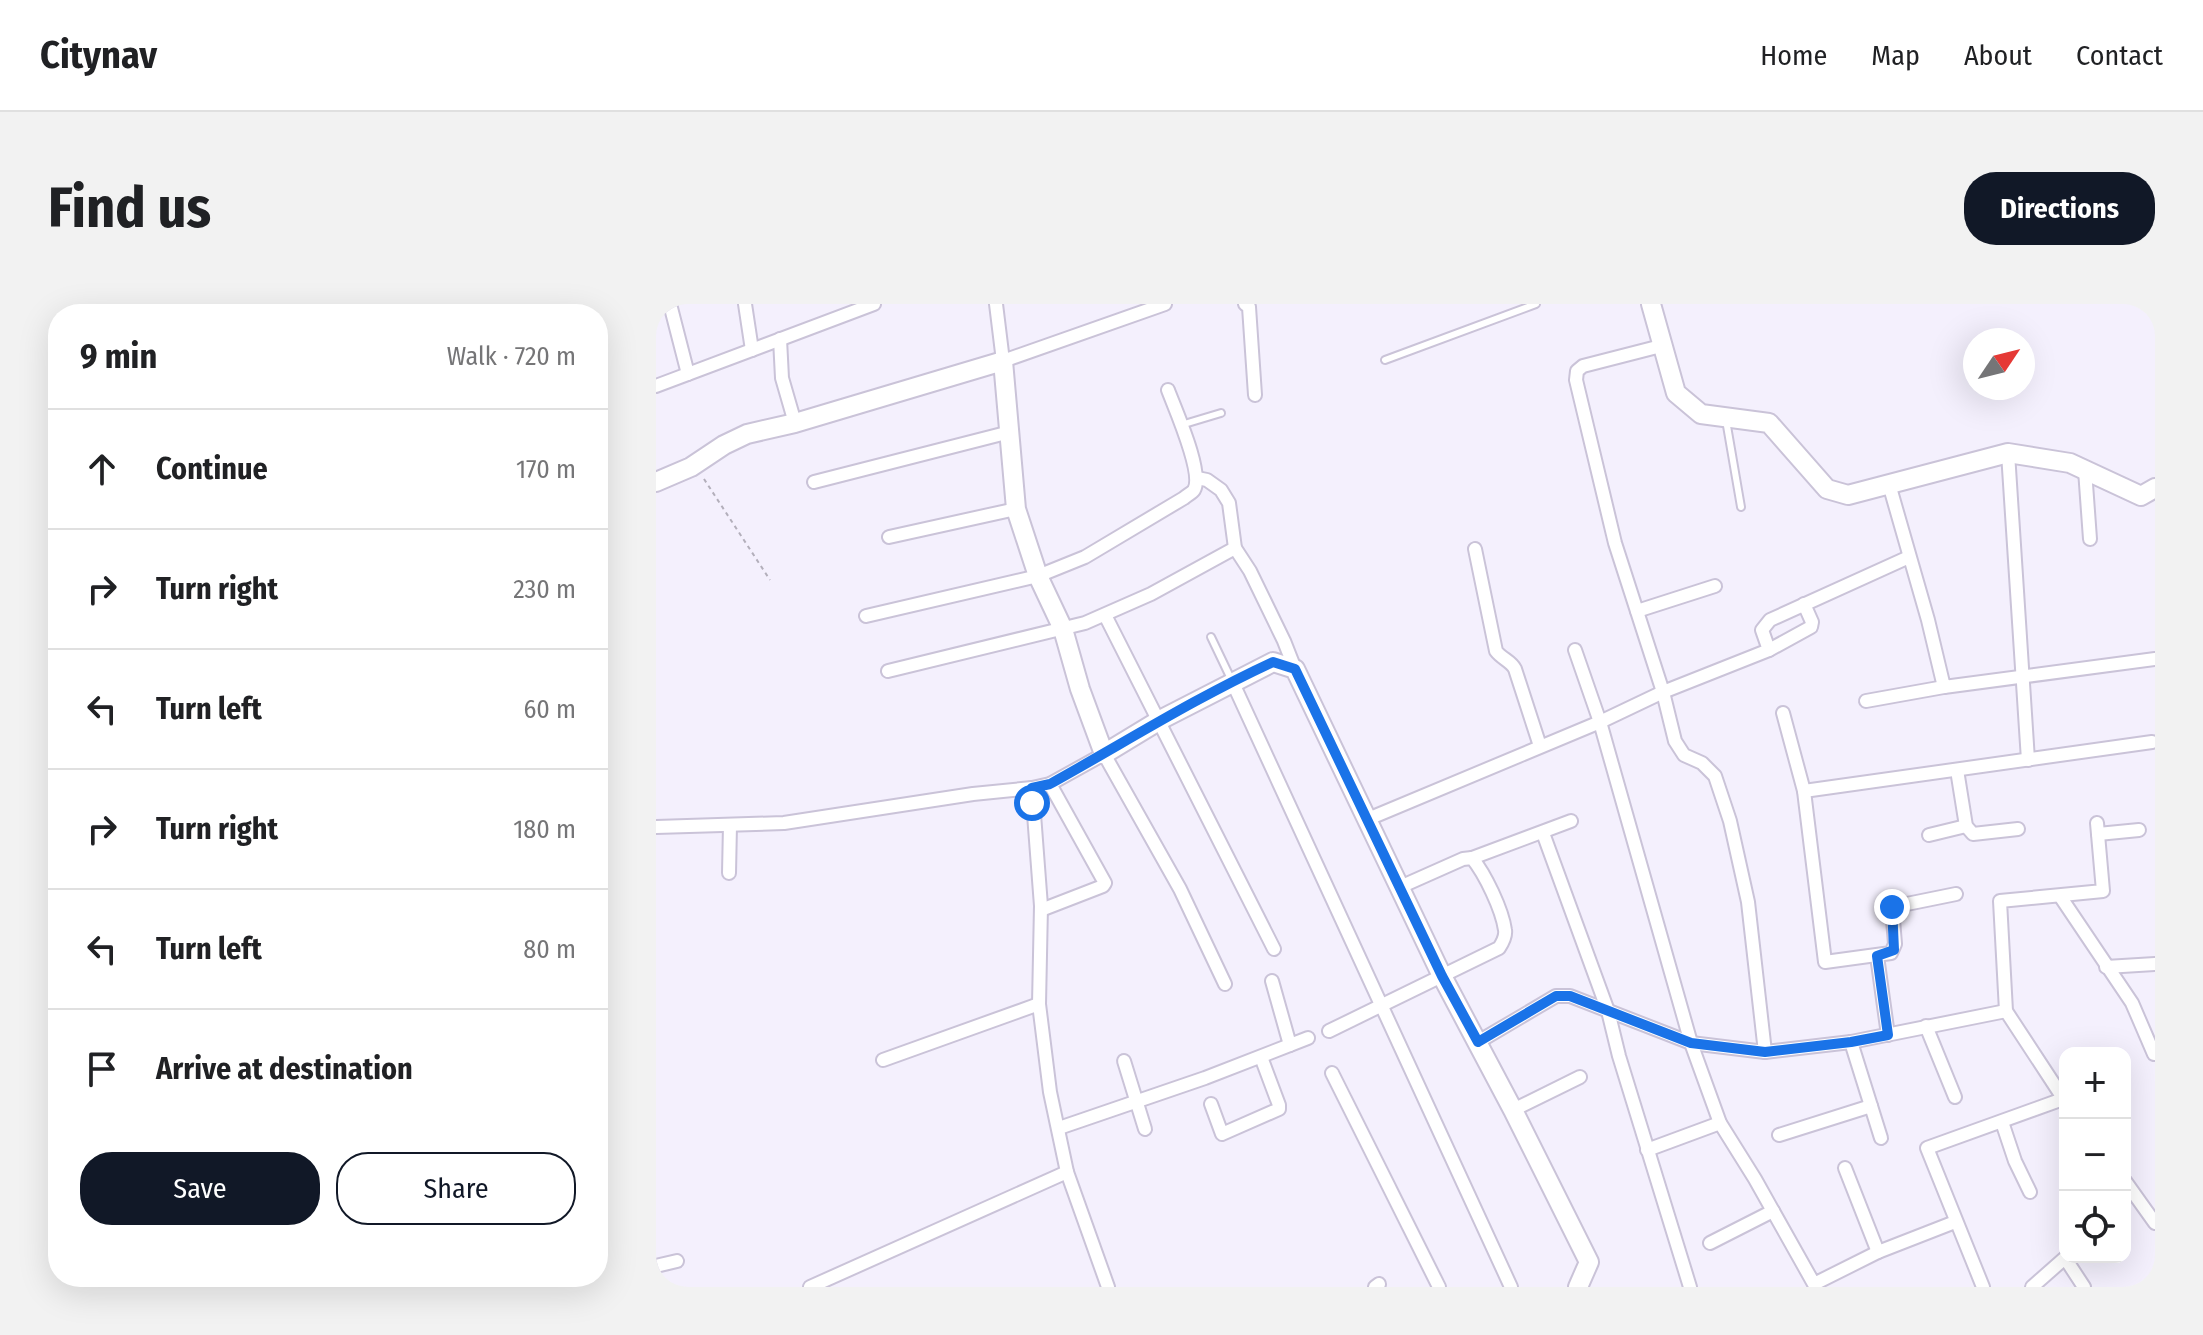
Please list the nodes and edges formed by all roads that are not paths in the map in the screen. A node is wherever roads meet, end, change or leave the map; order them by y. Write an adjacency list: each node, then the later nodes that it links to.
1 (670, 304): 14 (street)
2 (745, 304): 11 (street)
3 (874, 304): 9 (street)
4 (996, 304): 13 (street)
5 (1165, 304): 13 (street)
6 (1245, 304): 17 (street)
7 (1536, 304): 12 (lane)
8 (1651, 304): 10 (street)
9 (780, 339): 11 (street); 20 (street)
10 (1661, 346): 19 (street); 40 (street)
11 (752, 350): 14 (street)
12 (1385, 360)
13 (1003, 361): 20 (street); 22 (street)
14 (688, 374): 15 (street)
15 (656, 386)
16 (1168, 390): 21 (street)
17 (1255, 395)
18 (1221, 413): 21 (lane)
19 (1726, 417): 28 (street); 30 (lane)
20 (795, 423): 26 (street)
21 (1181, 425): 25 (street)
22 (1010, 432): 27 (street); 31 (street)
23 (2008, 453): 24 (street); 28 (street); 50 (street)
24 (2085, 470): 29 (street); 33 (street)
25 (1197, 478): 34 (street); 37 (street)
26 (656, 482)
27 (814, 482)
28 (1889, 484): 36 (street)
29 (2155, 488)
30 (1741, 507)
31 (1016, 509): 32 (street); 37 (street)
32 (889, 537)
33 (2090, 539)
34 (1235, 548): 41 (street); 48 (street)
35 (1475, 549): 59 (street)
36 (1909, 557): 39 (street); 52 (street)
37 (1038, 576): 42 (street); 43 (street)
38 (1715, 586): 40 (street)
39 (1804, 604): 46 (street); 46 (street)
40 (1637, 611): 53 (street)
41 (1105, 615): 43 (street); 56 (street)
42 (866, 616)
43 (1063, 629): 49 (street); 60 (street)
44 (1211, 637): 51 (lane)
45 (1575, 650): 57 (street)
46 (1769, 650): 53 (street)
47 (2155, 659): 50 (street)
48 (1295, 669): 51 (street); 66 (street)
49 (888, 671)
50 (2022, 678): 52 (street); 61 (street)
51 (1232, 681): 56 (street); 89 (street)
52 (1944, 687): 54 (street)
53 (1663, 692): 57 (street); 100 (street)
54 (1866, 701)
55 (1783, 713): 65 (street)
56 (1160, 720): 60 (street); 81 (street)
57 (1600, 722): 59 (street); 98 (street)
58 (2152, 742): 61 (street)
59 (1540, 746): 66 (street)
60 (1104, 754): 63 (street); 87 (street)
61 (2028, 760): 62 (street)
62 (1957, 770): 65 (street); 69 (street)
63 (1050, 784): 64 (street); 80 (street)
64 (1032, 788): 68 (street); 80 (street)
65 (1804, 791): 82 (street)
66 (1368, 819): 77 (street)
67 (1571, 821): 73 (street)
68 (730, 825): 70 (street); 76 (street)
69 (1966, 826): 71 (street); 74 (street)
70 (656, 827)
71 (2018, 829)
72 (2139, 830): 79 (street)
73 (1543, 833): 75 (street); 90 (street)
74 (1929, 835)
75 (1472, 858): 77 (street); 85 (street)
76 (729, 873)
77 (1400, 887): 85 (street)
78 (1956, 894): 82 (street)
79 (2060, 896): 84 (street); 91 (street)
80 (1041, 910): 88 (street)
81 (1274, 949)
82 (1877, 956): 94 (street)
83 (2155, 964): 84 (street)
84 (2106, 967): 101 (street)
85 (1442, 976): 89 (street); 96 (street)
86 (1272, 981): 99 (street)
87 (1225, 984)
88 (1039, 1004): 103 (street); 116 (street)
89 (1383, 1004): 93 (street); 141 (street)
90 (1608, 1011): 96 (street); 98 (street); 120 (street)
91 (2006, 1011): 92 (street); 107 (street)
92 (1926, 1026): 94 (street); 108 (street)
93 (1329, 1031)
94 (1888, 1035): 97 (street)
95 (1308, 1038): 99 (street)
96 (1478, 1042): 113 (street)
97 (1851, 1042): 100 (street); 112 (street)
98 (1691, 1043): 100 (street); 115 (street)
99 (1290, 1045): 102 (street)
100 (1765, 1052)
101 (2154, 1054)
102 (1261, 1057): 109 (street); 111 (street)
103 (883, 1060)
104 (1124, 1061): 109 (street)
105 (1332, 1073): 140 (street)
106 (1580, 1077): 113 (street)
107 (2059, 1092)
108 (1955, 1097)
109 (1137, 1101): 116 (street); 117 (street)
110 (2059, 1102): 114 (street)
111 (1211, 1104)
112 (1871, 1106): 118 (street); 119 (street)
113 (1513, 1110): 142 (street)
114 (2002, 1122): 124 (street); 128 (street)
115 (1720, 1123): 120 (street); 127 (street)
116 (1059, 1128): 122 (street)
117 (1145, 1129)
118 (1779, 1135)
119 (1881, 1138)
120 (1647, 1150): 136 (street)
121 (1845, 1168): 131 (street)
122 (1067, 1172): 138 (street); 139 (street)
123 (2131, 1189): 125 (street)
124 (2030, 1192)
125 (2135, 1195): 126 (street); 129 (street)
126 (2131, 1199)
127 (1773, 1211): 130 (street); 137 (street)
128 (1955, 1222): 131 (street); 143 (street)
129 (2155, 1223)
130 (1710, 1243)
131 (1878, 1252): 137 (street)
132 (677, 1261): 135 (street)
133 (2059, 1262): 144 (street)
134 (2069, 1263): 145 (street)
135 (656, 1266)
136 (1685, 1285)
137 (1812, 1285)
138 (810, 1287)
139 (1108, 1287)
140 (1439, 1287)
141 (1511, 1287)
142 (1578, 1287)
143 (1983, 1287)
144 (2032, 1287)
145 (2084, 1287)

